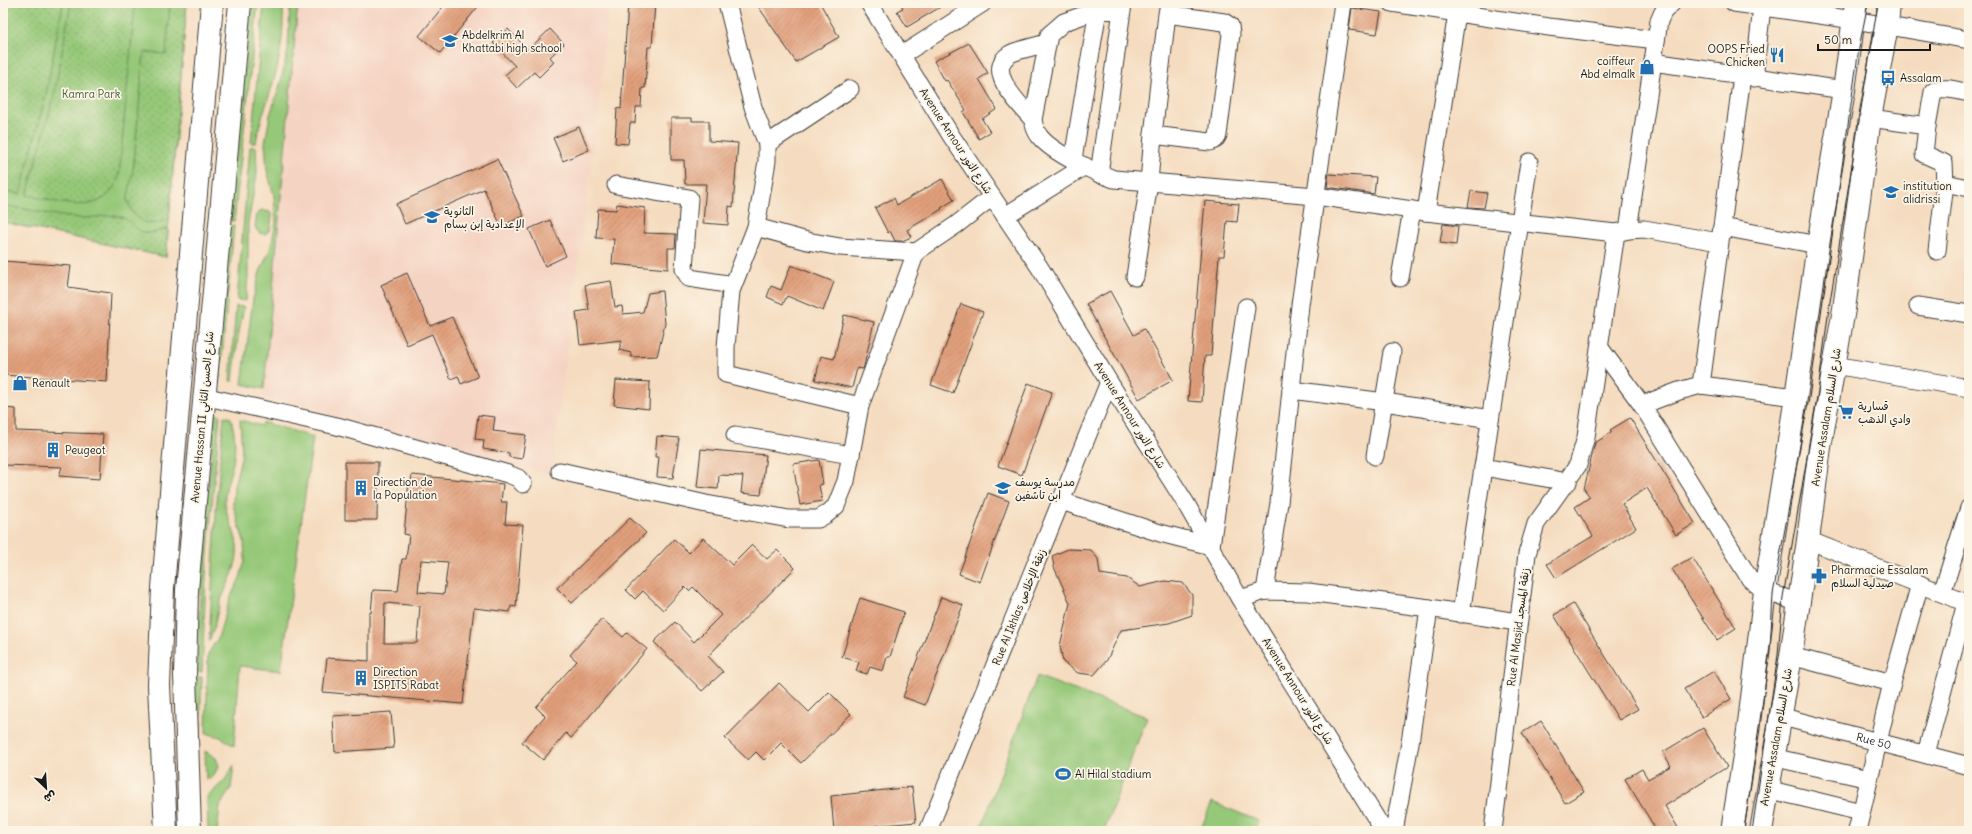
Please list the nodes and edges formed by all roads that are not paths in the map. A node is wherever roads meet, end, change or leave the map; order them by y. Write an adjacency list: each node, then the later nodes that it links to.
1 (212, 3): 100 (main road)
2 (240, 3): 62 (main road, Avenue Hassan II شارع الحسن الثاني)
3 (727, 3): 31 (street)
4 (869, 3): 21 (street, Avenue Annour شارع النور)
5 (983, 3): 21 (street)
6 (1343, 3): 38 (street)
7 (1392, 3): 16 (street)
8 (1672, 3): 18 (street, Rue Al Masjid زنقة المسجد)
9 (1734, 3): 12 (street)
10 (1889, 3): 17 (main road, Avenue Assalam شارع السلام)
11 (1122, 7): 14 (street); 33 (street)
12 (1762, 7): 15 (street); 23 (street)
13 (1168, 9): 30 (street); 30 (street)
14 (1098, 10): 20 (street); 33 (street)
15 (1855, 11): 17 (street); 25 (main road)
16 (1457, 13): 18 (street); 40 (street)
17 (1887, 26): 19 (street); 27 (main road, Avenue Assalam شارع السلام)
18 (1656, 40): 22 (street, Rue Al Masjid زنقة المسجد)
19 (1969, 40)
20 (1046, 43): 28 (street); 28 (street)
21 (902, 54): 39 (street, Avenue Annour شارع النور)
22 (1653, 62): 23 (street); 44 (street, Rue Al Masjid زنقة المسجد)
23 (1748, 77): 25 (street); 45 (street)
24 (850, 89): 31 (street)
25 (1844, 90): 46 (main road)
26 (1969, 93): 29 (street)
27 (1870, 118): 29 (street); 57 (main road, Avenue Assalam شارع السلام)
28 (1033, 120): 33 (street)
29 (1927, 126): 35 (street)
30 (1153, 135): 34 (street)
31 (767, 144): 43 (street)
32 (1528, 162): 42 (street)
33 (1086, 166): 34 (street); 41 (street)
34 (1149, 182): 38 (street); 49 (street)
35 (1945, 183): 37 (street); 47 (street)
36 (616, 185): 51 (street)
37 (1969, 188)
38 (1316, 196): 40 (street); 61 (street)
39 (992, 197): 41 (street, Avenue Annour شارع النور); 48 (street)
40 (1419, 211): 42 (street); 50 (street)
41 (1005, 216): 58 (street, Avenue Annour شارع النور)
42 (1521, 222): 44 (street); 67 (street)
43 (756, 227): 48 (street); 51 (street)
44 (1622, 232): 45 (street); 55 (street, Rue Al Masjid زنقة المسجد)
45 (1720, 234): 46 (street); 59 (street)
46 (1818, 245): 63 (main road)
47 (1937, 251)
48 (916, 252): 66 (street)
49 (1135, 277)
50 (1400, 278)
51 (733, 285): 66 (street)
52 (1918, 306): 54 (street)
53 (1246, 307): 79 (street)
54 (1969, 314)
55 (1600, 348): 65 (street); 73 (street, Rue Al Masjid زنقة المسجد)
56 (1392, 352): 64 (street)
57 (1834, 365): 60 (street); 78 (main road, Avenue Assalam شارع السلام)
58 (1109, 382): 75 (street, Rue Al Ikhlas زنقة الإخلاص); 79 (street, Avenue Annour شارع النور)
59 (1701, 385): 63 (street); 65 (street)
60 (1969, 388)
61 (1291, 390): 64 (street); 81 (street)
62 (203, 396): 74 (street); 101 (main road, Avenue Hassan II شارع الحسن الثاني)
63 (1796, 397): 82 (main road)
64 (1385, 402): 67 (street); 70 (street)
65 (1642, 405): 82 (street)
66 (860, 406): 69 (street)
67 (1490, 419): 71 (street)
68 (736, 435): 69 (street)
69 (851, 455): 72 (street)
70 (1376, 456)
71 (1483, 467): 73 (street); 88 (street)
72 (560, 471)
73 (1568, 482): 89 (street, Rue Al Masjid زنقة المسجد)
74 (524, 484)
75 (1061, 502): 79 (street); 102 (street, Rue Al Ikhlas زنقة الإخلاص)
76 (1969, 508): 77 (street)
77 (1965, 533): 83 (street)
78 (1808, 540): 80 (street); 85 (main road, Avenue Assalam شارع السلام)
79 (1210, 546): 84 (street, Avenue Annour شارع النور)
80 (1920, 584): 83 (street); 91 (street)
81 (1265, 591): 84 (street); 87 (street)
82 (1765, 591): 85 (street); 106 (main road)
83 (1942, 593): 86 (street)
84 (1240, 599): 103 (street, Avenue Annour شارع النور)
85 (1798, 603): 90 (main road, Avenue Assalam شارع السلام)
86 (1968, 603): 94 (street)
87 (1429, 608): 88 (street); 104 (street)
88 (1461, 614): 89 (street)
89 (1518, 622): 105 (street, Rue Al Masjid زنقة المسجد)
90 (1790, 656): 91 (street); 92 (main road, Avenue Assalam شارع السلام)
91 (1892, 683): 93 (street)
92 (1779, 716): 93 (street, Rue 50); 95 (main road, Avenue Assalam شارع السلام)
93 (1878, 741): 94 (street, Rue 50); 97 (street)
94 (1926, 754): 96 (street, Rue 50)
95 (1772, 757): 97 (street); 98 (main road, Avenue Assalam شارع السلام)
96 (1969, 766)
97 (1869, 779): 99 (street)
98 (1767, 789): 99 (street); 107 (main road, Avenue Assalam شارع السلام)
99 (1861, 812): 108 (street)
100 (166, 831)
101 (190, 831)
102 (928, 831)
103 (1384, 831)
104 (1394, 831)
105 (1493, 831)
106 (1732, 831)
107 (1761, 831)
108 (1857, 831)

